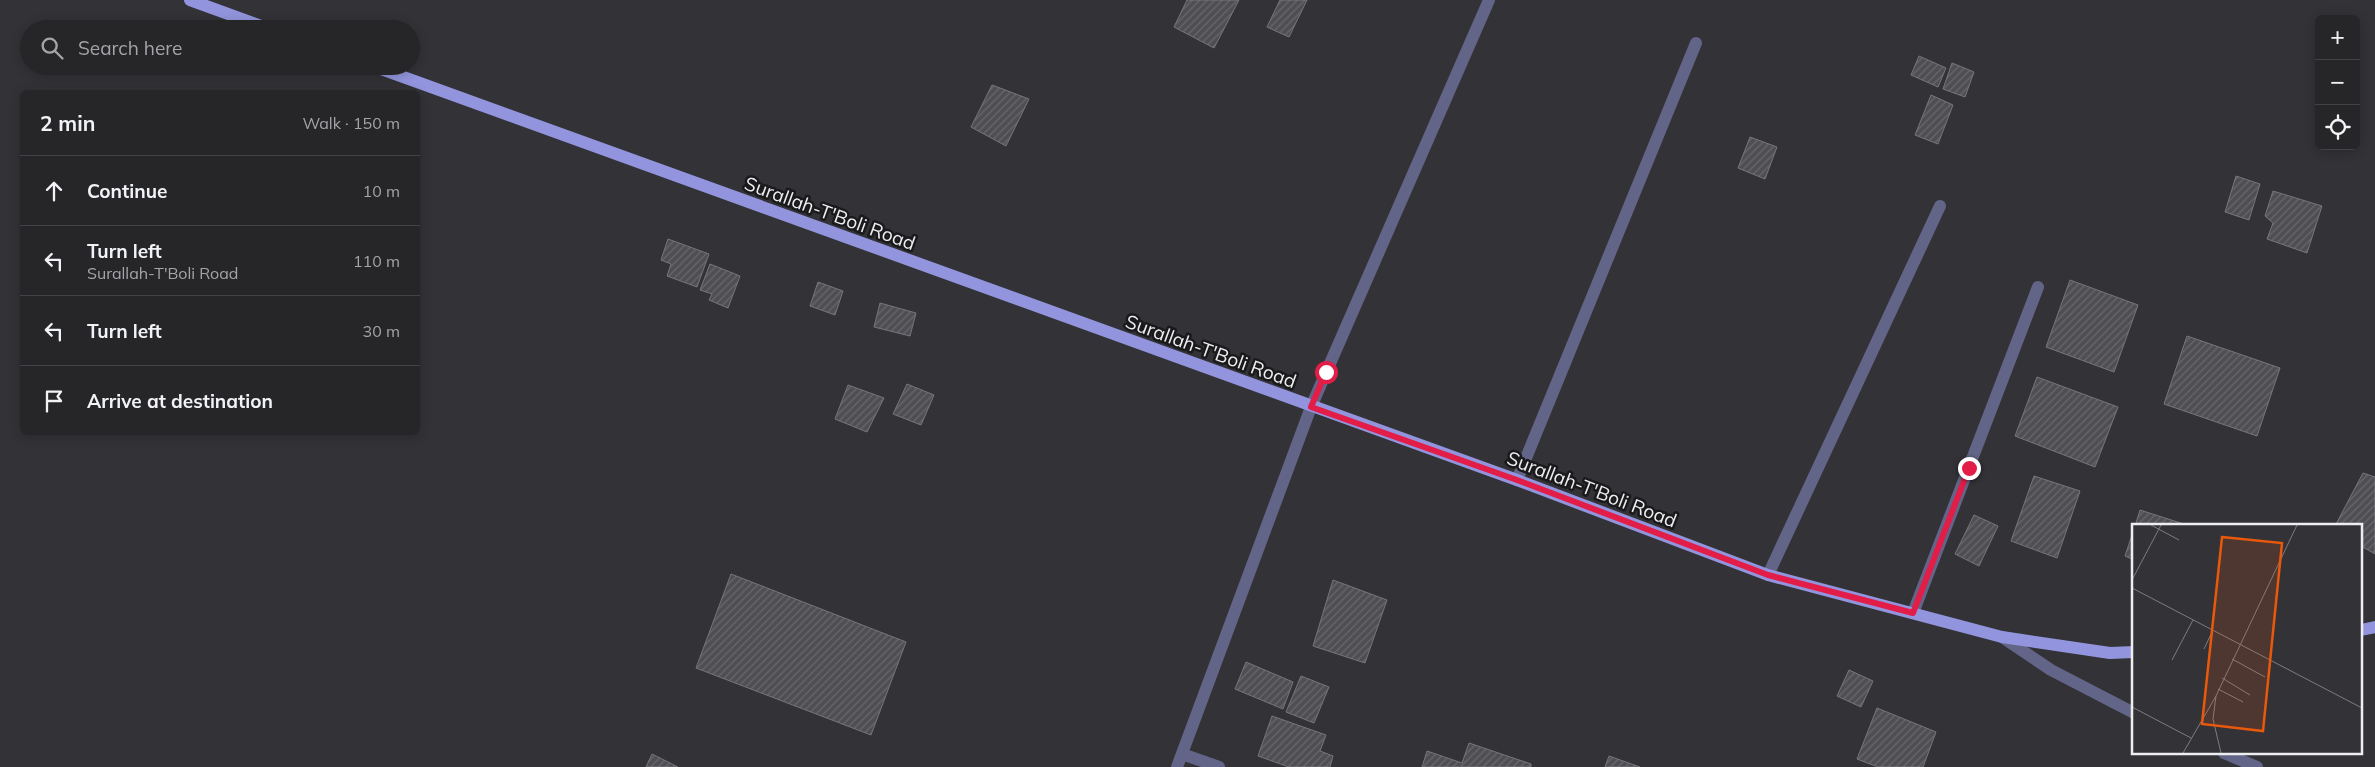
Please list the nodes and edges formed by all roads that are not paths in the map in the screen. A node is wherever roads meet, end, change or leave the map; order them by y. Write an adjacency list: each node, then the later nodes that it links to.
1 (190, 0): 3 (main road)
2 (1489, 0): 8 (street)
3 (244, 20)
4 (1696, 44): 9 (street)
5 (397, 75): 8 (main road, Surallah-T'Boli Road)
6 (1940, 206): 10 (street)
7 (2038, 288): 11 (street)
8 (1311, 407): 9 (main road, Surallah-T'Boli Road); 17 (street)
9 (1517, 480): 10 (main road, Surallah-T'Boli Road)
10 (1768, 575): 11 (main road, Surallah-T'Boli Road)
11 (1913, 613): 14 (main road, Surallah-T'Boli Road)
12 (2375, 627): 13 (main road)
13 (2362, 630)
14 (2002, 637): 15 (main road, Surallah-T'Boli Road); 16 (street)
15 (2132, 652)
16 (2132, 712)
17 (1182, 754): 19 (street); 20 (street)
18 (2226, 754): 21 (street)
19 (1178, 767)
20 (1219, 767)
21 (2257, 767)

